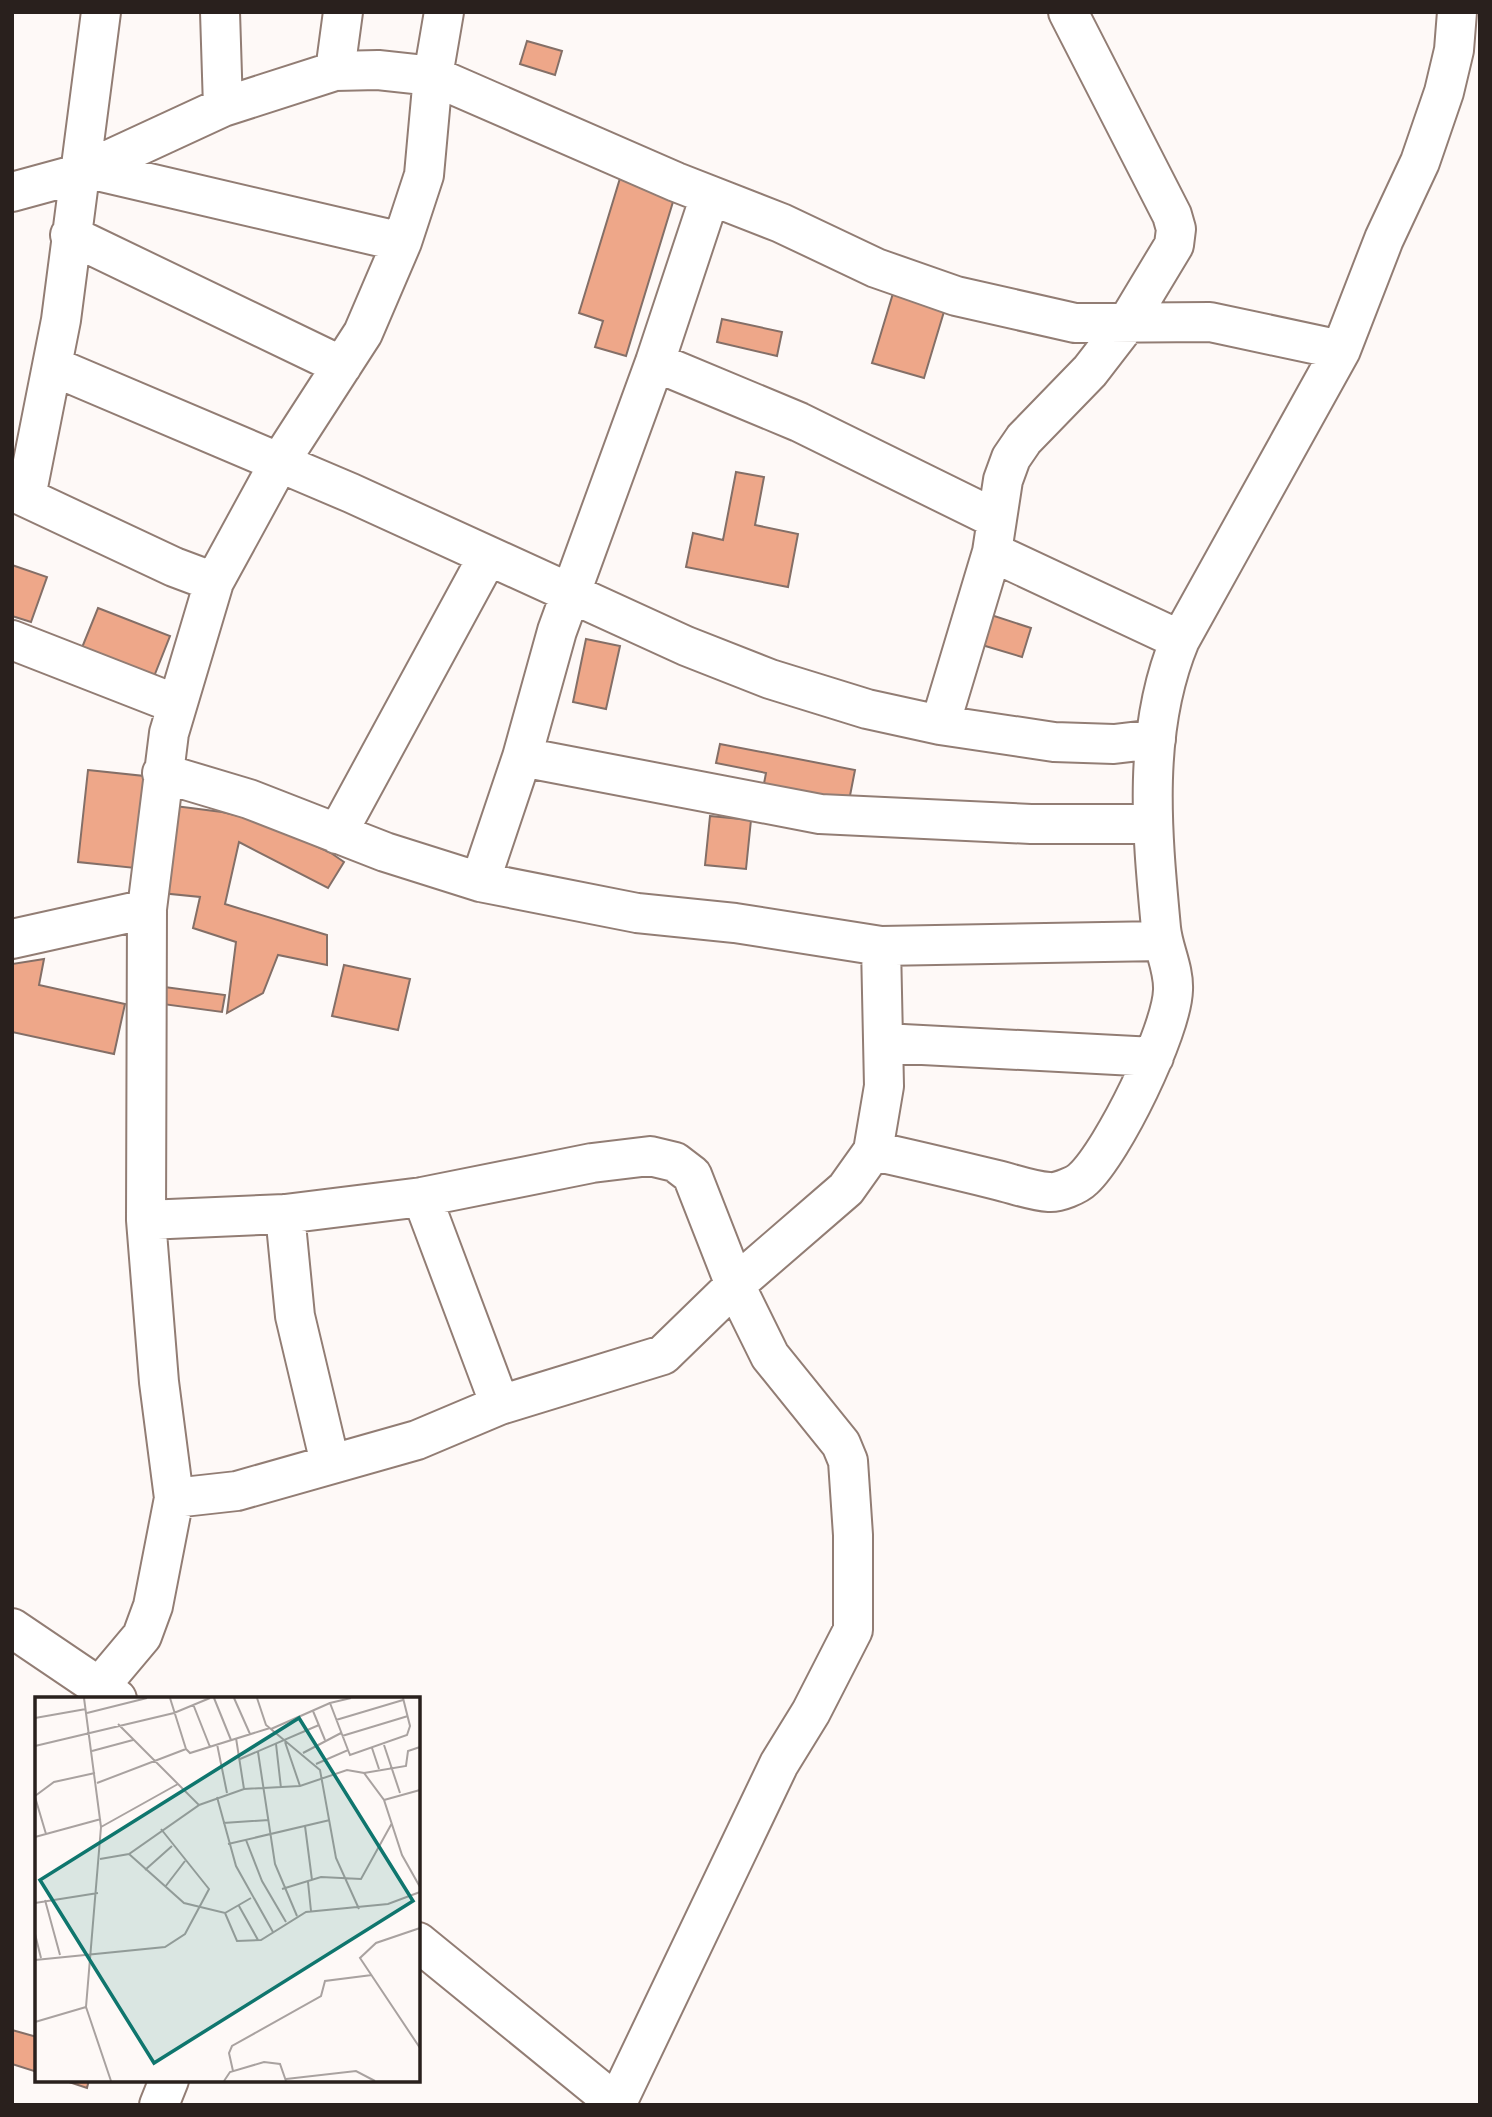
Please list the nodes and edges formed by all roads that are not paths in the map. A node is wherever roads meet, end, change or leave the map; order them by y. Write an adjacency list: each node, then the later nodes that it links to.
1 (101, 12): 10 (street)
2 (220, 12): 9 (street)
3 (343, 12): 7 (street)
4 (444, 12): 8 (street)
5 (1068, 12): 15 (street)
6 (1457, 12): 16 (street)
7 (335, 71): 8 (street); 9 (street)
8 (433, 76): 12 (street); 14 (street)
9 (223, 107): 10 (street)
10 (83, 171): 11 (street); 13 (street); 14 (street)
11 (12, 192)
12 (710, 196): 15 (street); 17 (street)
13 (70, 235): 18 (street); 19 (street)
14 (402, 242): 19 (street)
15 (1127, 323): 16 (street); 22 (street)
16 (1341, 350): 26 (street)
17 (655, 362): 22 (street); 25 (street)
18 (52, 366): 20 (street); 21 (street)
19 (342, 366): 20 (street)
20 (279, 463): 23 (street); 24 (street)
21 (19, 494): 24 (street)
22 (994, 536): 26 (street); 29 (street)
23 (488, 556): 25 (street); 34 (street)
24 (214, 582): 28 (street)
25 (574, 592): 29 (street); 31 (street)
26 (1180, 639): 30 (street)
27 (12, 640): 28 (street)
28 (176, 704): 32 (street)
29 (940, 726): 30 (street)
30 (1156, 739): 33 (street)
31 (522, 758): 33 (street); 35 (street)
32 (162, 773): 34 (street); 36 (street)
33 (1152, 824): 38 (street)
34 (337, 834): 35 (street)
35 (480, 882): 39 (street)
36 (147, 909): 37 (street); 45 (street)
37 (12, 939)
38 (1162, 941): 39 (street); 41 (street)
39 (881, 946): 40 (street)
40 (884, 1043): 41 (street); 42 (street)
41 (1154, 1057): 42 (street)
42 (873, 1151): 46 (street)
43 (422, 1197): 44 (street); 46 (street); 47 (street)
44 (285, 1214): 45 (street); 48 (street)
45 (146, 1220): 49 (street)
46 (735, 1285): 47 (street); 54 (street)
47 (500, 1405): 48 (street)
48 (330, 1464): 49 (street)
49 (174, 1498): 51 (street)
50 (12, 1628): 51 (street)
51 (109, 1692)
52 (420, 1943): 54 (street)
53 (168, 2082): 55 (street)
54 (617, 2104)
55 (159, 2105)

